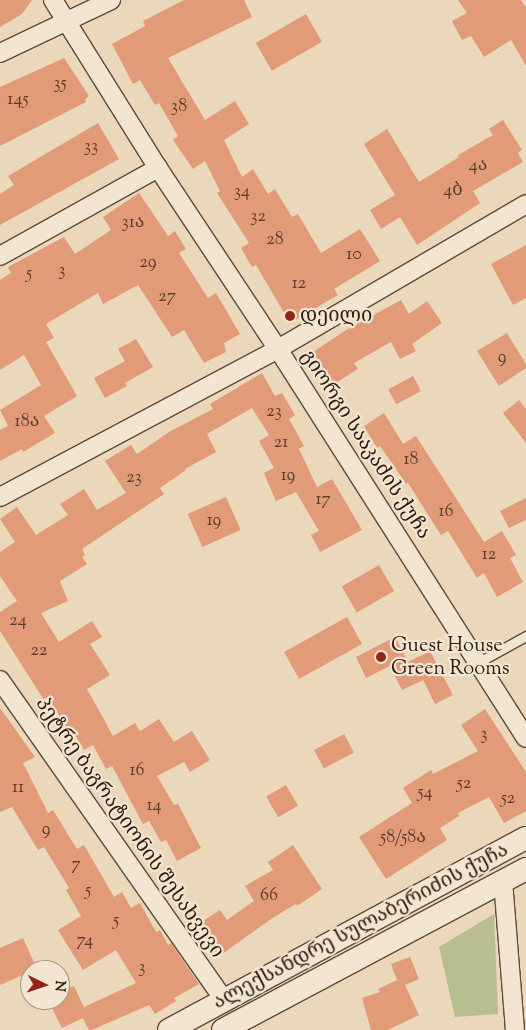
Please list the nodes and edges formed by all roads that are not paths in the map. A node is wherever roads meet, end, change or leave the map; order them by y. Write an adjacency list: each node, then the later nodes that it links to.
1 (53, 0): 3 (street, გიორგი სააკაძის ქუჩა)
2 (110, 0): 3 (street)
3 (68, 21): 4 (street); 5 (street, გიორგი სააკაძის ქუჩა)
4 (0, 53)
5 (158, 168): 7 (street); 8 (street, გიორგი სააკაძის ქუჩა)
6 (526, 204): 8 (street)
7 (0, 256)
8 (278, 349): 9 (street); 11 (street, გიორგი სააკაძის ქუჩა)
9 (0, 496)
10 (526, 636): 11 (lane)
11 (479, 662): 13 (street, გიორგი სააკაძის ქუჩა)
12 (0, 680): 17 (street, პეტრე ბაგრატიონის შესახვევი)
13 (526, 738)
14 (526, 838): 15 (street, ალექსანდრე სულაბერიძის ქუჩა)
15 (497, 869): 16 (street, ალექსანდრე სულაბერიძის ქუჩა); 17 (street, ალექსანდრე სულაბერიძის ქუჩა); 19 (street, ალექსანდრე სულაბერიძის ქუჩა); 20 (street)
16 (526, 869)
17 (224, 1000): 18 (street, ალექსანდრე სულაბერიძის ქუჩა)
18 (169, 1030)
19 (224, 1030)
20 (515, 1030)

